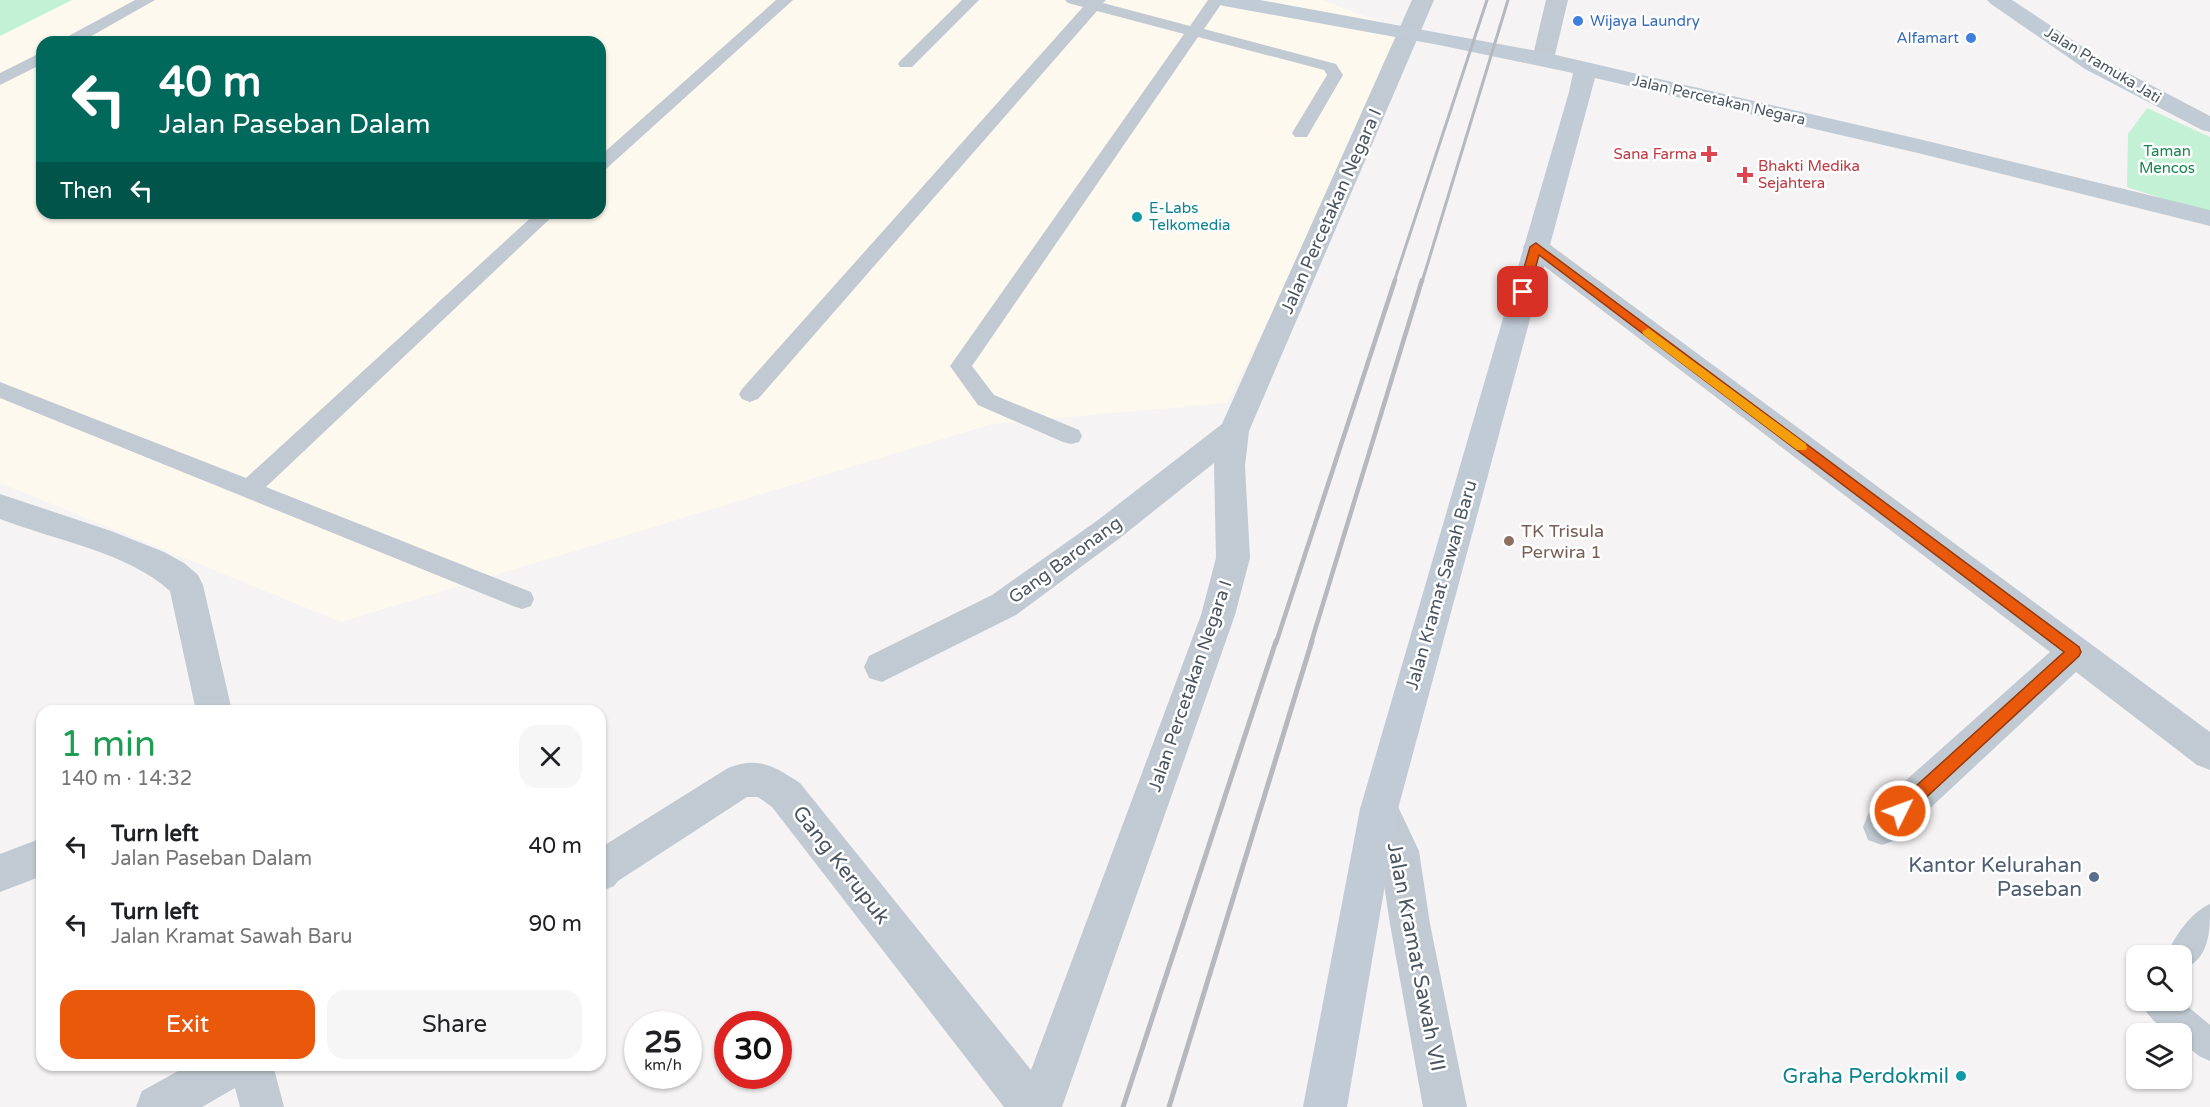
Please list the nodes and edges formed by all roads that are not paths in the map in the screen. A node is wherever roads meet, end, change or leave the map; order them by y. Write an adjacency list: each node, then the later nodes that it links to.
1 (147, 0): 13 (lane)
2 (785, 0): 21 (lane)
3 (971, 0): 16 (lane)
4 (1074, 0): 10 (lane)
5 (1216, 0): 11 (lane)
6 (1224, 0): 12 (street, Jalan Percetakan Negara)
7 (1423, 0): 12 (street, Jalan Percetakan Negara I)
8 (1557, 0): 14 (street)
9 (1998, 0): 19 (street, Jalan Pramuka Jati)
10 (1095, 3): 11 (lane); 26 (lane)
11 (1195, 32): 20 (lane); 28 (lane)
12 (1409, 32): 14 (street, Jalan Percetakan Negara); 27 (street, Jalan Percetakan Negara I)
13 (80, 36)
14 (1543, 59): 17 (street, Jalan Percetakan Negara)
15 (36, 60): 18 (lane)
16 (906, 64)
17 (1585, 69): 22 (street, Jalan Percetakan Negara); 24 (street, Jalan Kramat Sawah Baru)
18 (0, 80)
19 (2210, 125)
20 (1301, 133)
21 (606, 160)
22 (2207, 215)
23 (541, 219): 29 (lane)
24 (1536, 247): 32 (street); 36 (street, Jalan Kramat Sawah Baru)
25 (0, 390): 29 (lane)
26 (750, 394)
27 (1234, 431): 33 (street, Gang Baronang); 50 (street, Jalan Percetakan Negara I)
28 (1071, 436)
29 (249, 489): 31 (lane)
30 (4, 515): 34 (street)
31 (522, 599)
32 (2074, 652): 35 (street); 37 (street)
33 (882, 667)
34 (213, 705)
35 (2210, 753)
36 (1378, 809): 51 (street, Jalan Kramat Sawah Baru); 52 (street, Jalan Kramat Sawah VII)
37 (1882, 827)
38 (36, 859): 40 (street)
39 (606, 867): 49 (street, Gang Kerupuk)
40 (0, 873)
41 (2210, 919): 42 (lane)
42 (2190, 945)
43 (2168, 1011): 44 (lane)
44 (2210, 1045)
45 (221, 1071): 47 (street)
46 (253, 1071): 48 (street)
47 (158, 1107)
48 (262, 1107)
49 (1032, 1107)
50 (1040, 1107)
51 (1325, 1107)
52 (1445, 1107)

